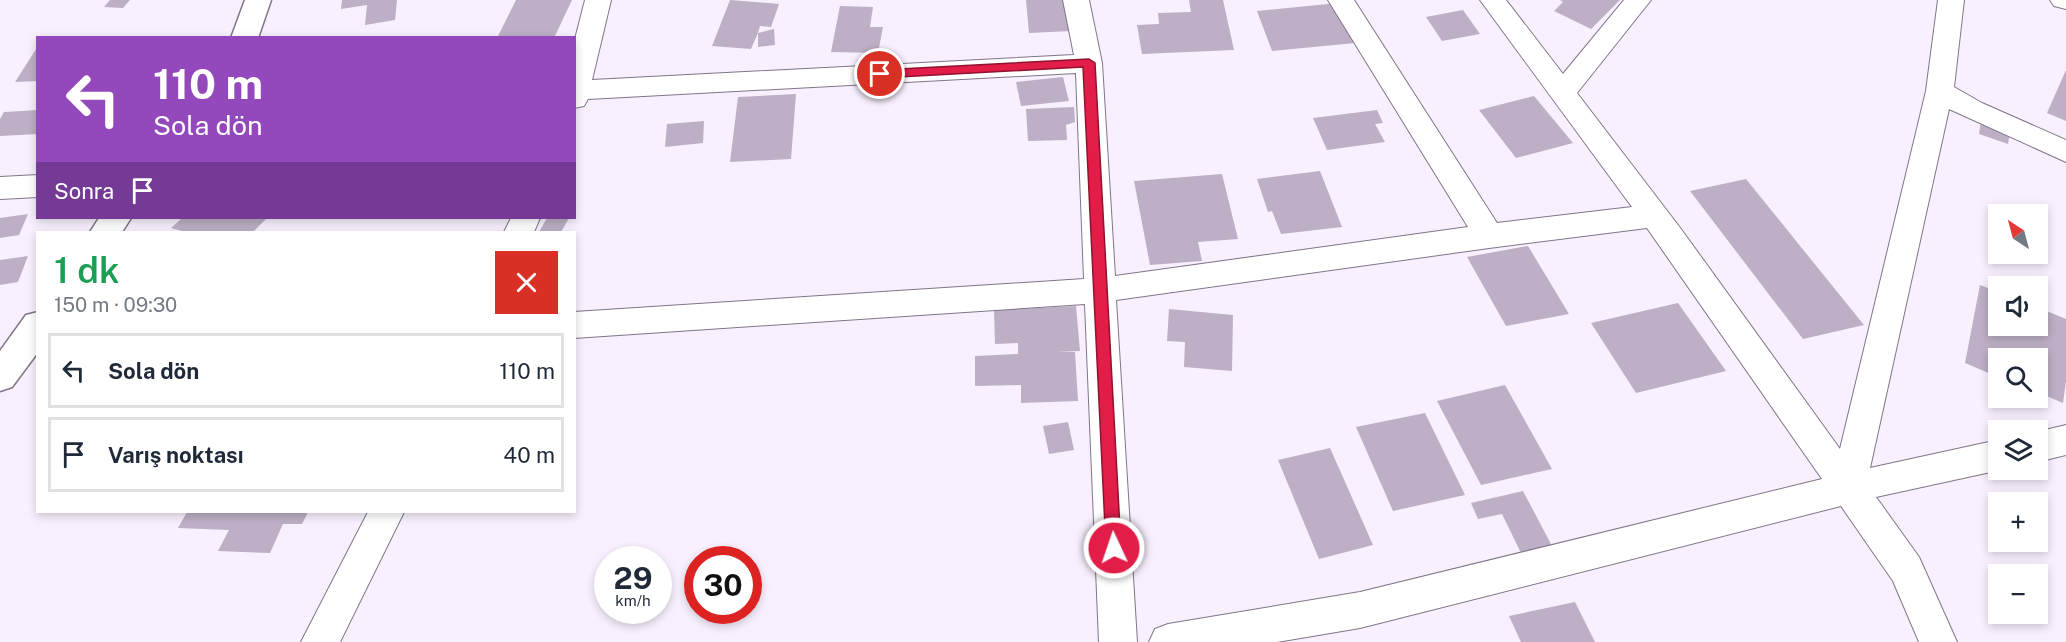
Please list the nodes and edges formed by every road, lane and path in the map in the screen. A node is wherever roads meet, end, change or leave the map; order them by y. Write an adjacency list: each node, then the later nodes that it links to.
1 (258, 0): 8 (street)
2 (598, 0): 11 (street)
3 (1076, 0): 9 (street)
4 (1341, 0): 19 (street)
5 (1493, 0): 12 (street)
6 (1638, 0): 12 (street)
7 (1951, 0): 10 (street)
8 (245, 36)
9 (1089, 63): 11 (street); 20 (street)
10 (1940, 91): 13 (street); 27 (street)
11 (576, 93)
12 (1562, 94): 16 (street)
13 (2066, 152)
14 (36, 186): 15 (street)
15 (0, 188)
16 (1654, 216): 19 (street); 27 (street)
17 (115, 219): 18 (street)
18 (106, 231)
19 (1489, 236): 20 (street)
20 (1102, 290): 21 (street); 30 (street)
21 (576, 325)
22 (36, 328): 23 (street)
23 (0, 376)
24 (2066, 441): 25 (street)
25 (2048, 445)
26 (1988, 457): 27 (street)
27 (1848, 488): 31 (street); 32 (street)
28 (385, 513): 29 (street)
29 (320, 642)
30 (1118, 642)
31 (1168, 642)
32 (1938, 642)

